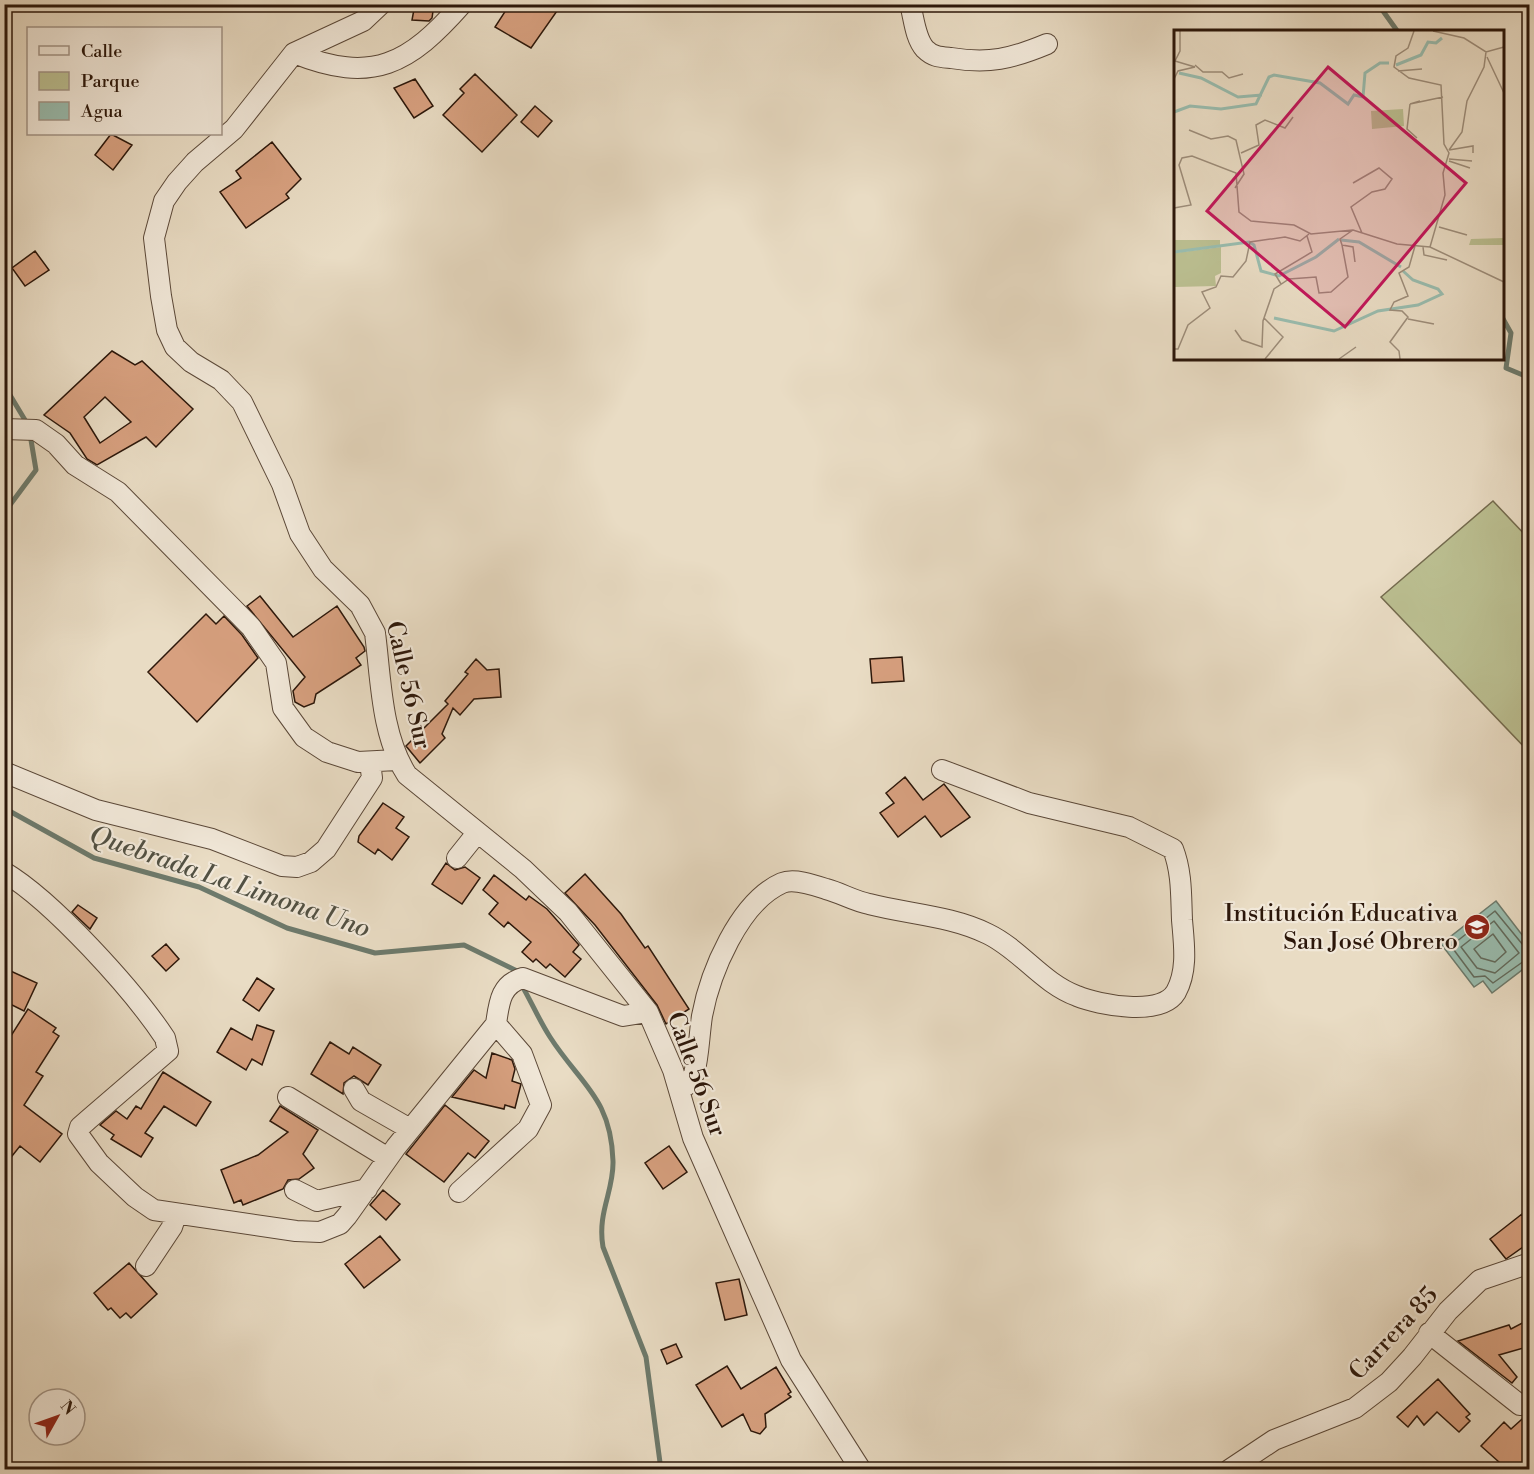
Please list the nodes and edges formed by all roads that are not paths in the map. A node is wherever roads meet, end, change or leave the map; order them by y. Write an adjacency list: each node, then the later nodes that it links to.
1 (381, 4): 5 (street, Calle 56 Sur)
2 (462, 4): 5 (street)
3 (910, 4): 4 (street)
4 (1047, 44)
5 (294, 53): 7 (street, Calle 56 Sur)
6 (10, 428): 8 (street)
7 (397, 760): 8 (street); 11 (street, Calle 56 Sur)
8 (370, 762): 10 (street)
9 (942, 770): 17 (street)
10 (4, 772)
11 (477, 833): 12 (street); 14 (street, Calle 56 Sur)
12 (458, 858)
13 (4, 872): 24 (street)
14 (648, 1012): 15 (street); 17 (street, Calle 56 Sur)
15 (496, 1024): 19 (street); 23 (street)
16 (354, 1089): 19 (street)
17 (679, 1090): 30 (street, Calle 56 Sur)
18 (288, 1097): 20 (street)
19 (410, 1130): 20 (street)
20 (388, 1158): 21 (street)
21 (367, 1189): 22 (street); 24 (street)
22 (295, 1190)
23 (459, 1192)
24 (177, 1215): 26 (street)
25 (1530, 1263): 27 (street, Carrera 85)
26 (146, 1266)
27 (1429, 1333): 28 (street); 29 (street, Carrera 85)
28 (1520, 1405)
29 (1238, 1467)
30 (861, 1470)

